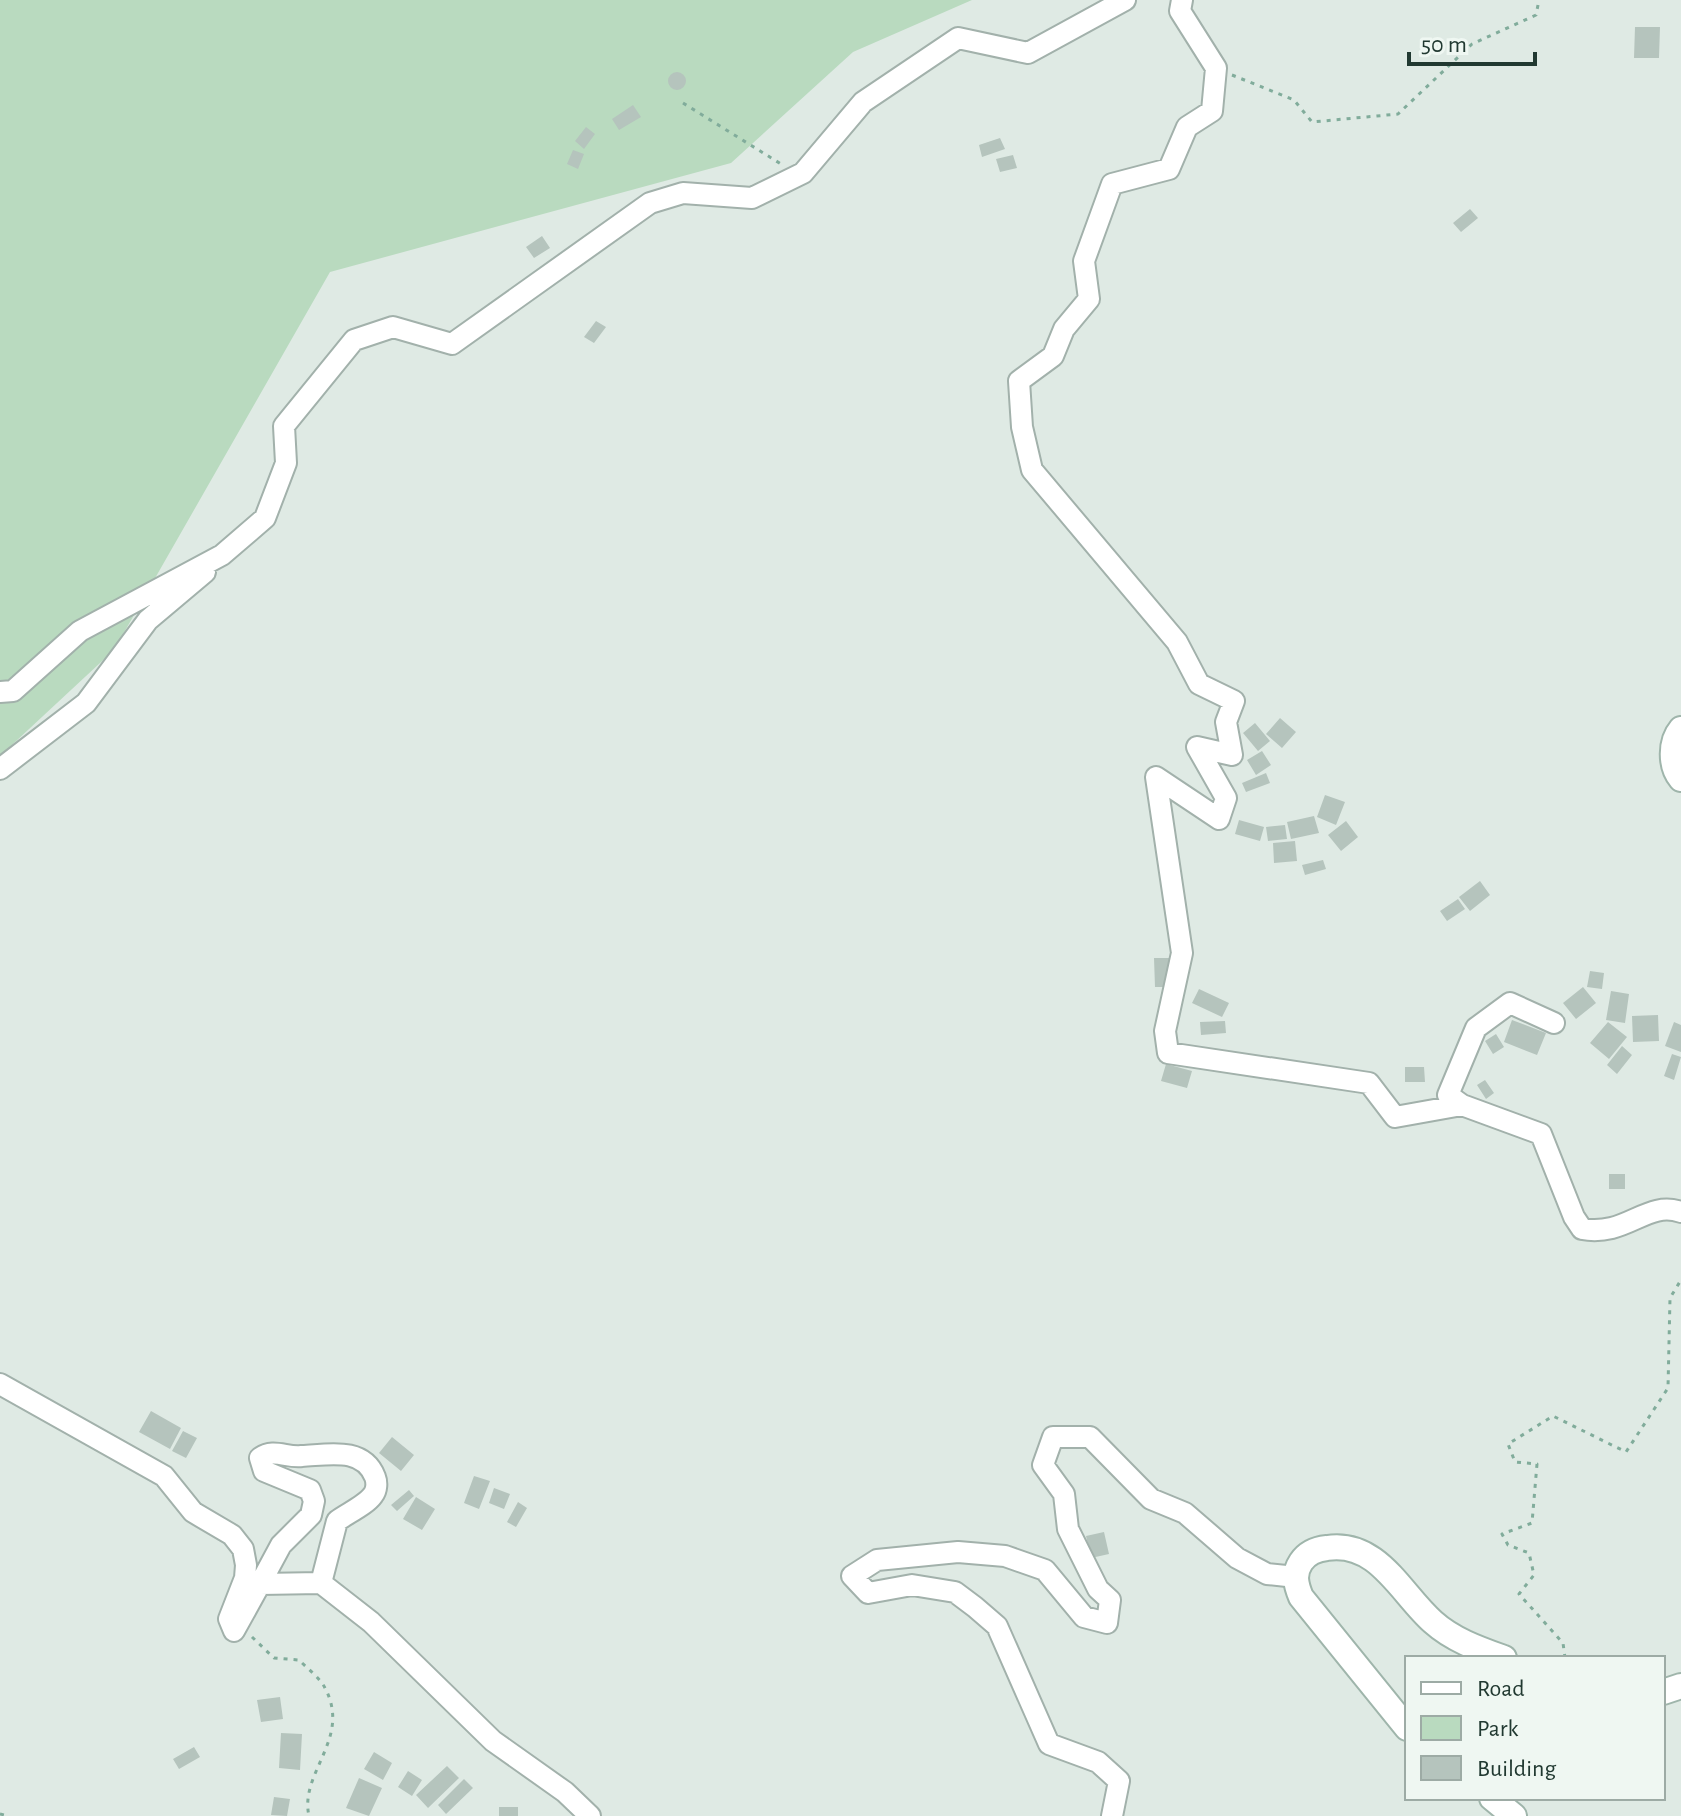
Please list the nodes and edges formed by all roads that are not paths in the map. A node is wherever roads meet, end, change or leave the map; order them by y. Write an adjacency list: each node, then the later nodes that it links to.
1 (1125, 0): 3 (street)
2 (1182, 0): 9 (street)
3 (222, 555): 4 (street); 6 (street)
4 (0, 692)
5 (1681, 729): 7 (main road)
6 (0, 769)
7 (1681, 779)
8 (1554, 1023): 9 (street)
9 (1462, 1105): 10 (street)
10 (1681, 1212)
11 (0, 1384): 14 (street)
12 (1296, 1577): 15 (main road); 16 (main road); 19 (street)
13 (321, 1583): 14 (street); 14 (street); 18 (street)
14 (260, 1584)
15 (1499, 1656)
16 (1405, 1726)
17 (1494, 1800): 20 (main road)
18 (590, 1816)
19 (1112, 1816)
20 (1514, 1816)

